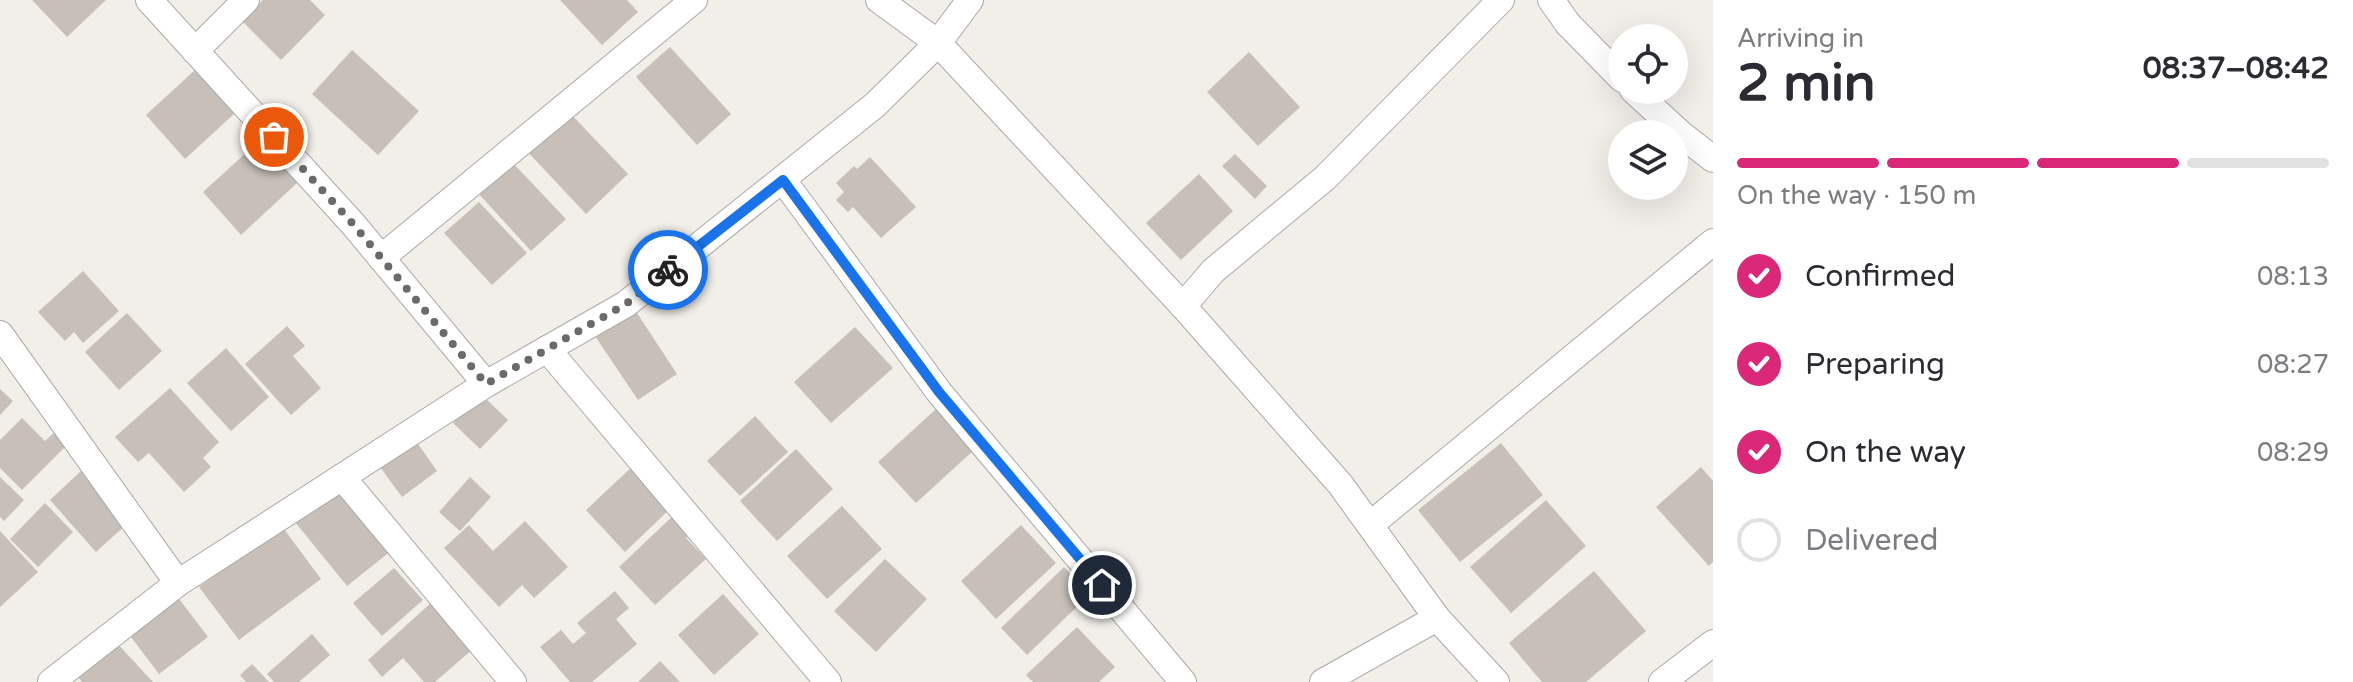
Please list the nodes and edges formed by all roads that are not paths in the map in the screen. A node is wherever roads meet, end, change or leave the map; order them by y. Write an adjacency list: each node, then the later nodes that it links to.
1 (149, 0): 9 (street)
2 (246, 0): 9 (street)
3 (694, 0): 15 (street)
4 (879, 0): 8 (street)
5 (970, 0): 8 (street)
6 (1501, 0): 16 (street)
7 (1551, 0): 10 (street)
8 (938, 43): 13 (street); 16 (street)
9 (195, 51): 15 (street)
10 (1608, 65)
11 (1648, 104): 12 (street)
12 (1713, 159)
13 (783, 180): 18 (street); 28 (street)
14 (1713, 242): 21 (street)
15 (381, 258): 19 (street)
16 (1183, 306): 21 (street)
17 (0, 334): 22 (street)
18 (547, 349): 19 (street); 27 (street)
19 (486, 384): 20 (street)
20 (342, 477): 22 (street); 26 (street)
21 (1370, 525): 23 (street)
22 (178, 583): 25 (street)
23 (1437, 618): 29 (street); 30 (street)
24 (1713, 643): 31 (street)
25 (51, 682)
26 (513, 682)
27 (828, 682)
28 (1183, 682)
29 (1323, 682)
30 (1496, 682)
31 (1662, 682)

